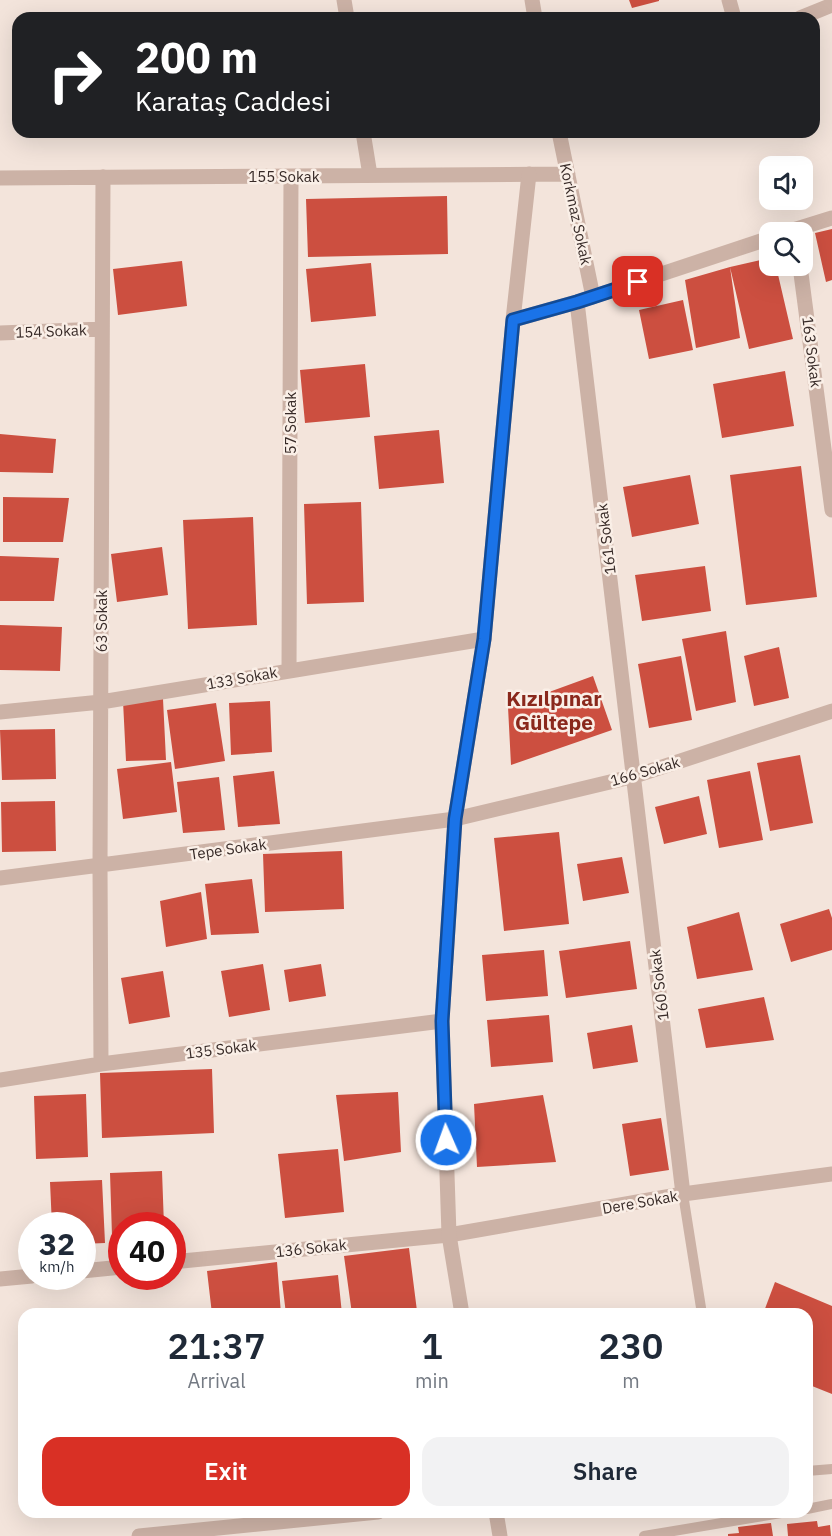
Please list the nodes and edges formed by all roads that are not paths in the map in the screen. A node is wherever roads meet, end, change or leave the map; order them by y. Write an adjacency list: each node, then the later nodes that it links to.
1 (832, 5): 2 (street)
2 (815, 12)
3 (364, 138): 7 (street)
4 (560, 138): 6 (street, Korkmaz Sokak)
5 (529, 174): 6 (street, 155 Sokak); 7 (street, 155 Sokak); 17 (street)
6 (567, 174): 15 (street, Korkmaz Sokak)
7 (370, 175): 8 (street, 155 Sokak)
8 (291, 176): 9 (street, 155 Sokak); 22 (street, 57 Sokak)
9 (103, 177): 10 (street, 155 Sokak); 18 (street, 63 Sokak)
10 (0, 178)
11 (832, 218): 12 (street)
12 (813, 225)
13 (759, 242): 15 (street)
14 (801, 276): 20 (street, 163 Sokak)
15 (593, 297): 16 (street)
16 (577, 302): 17 (street); 26 (street, 161 Sokak)
17 (513, 320): 21 (street)
18 (102, 329): 19 (street, 154 Sokak); 23 (street, 63 Sokak)
19 (0, 333)
20 (832, 510)
21 (484, 639): 22 (street, 133 Sokak); 27 (street)
22 (289, 670): 23 (street, 133 Sokak)
23 (100, 702): 25 (street, 133 Sokak); 28 (street, 63 Sokak)
24 (832, 711): 26 (street, 166 Sokak)
25 (0, 712)
26 (635, 776): 27 (street, 166 Sokak); 34 (street, 160 Sokak)
27 (455, 819): 28 (street, Tepe Sokak); 30 (street)
28 (100, 866): 29 (street, Tepe Sokak); 31 (street, 63 Sokak)
29 (0, 878)
30 (442, 1021): 31 (street, 135 Sokak); 35 (street)
31 (101, 1064): 32 (street, 135 Sokak)
32 (0, 1080)
33 (832, 1174): 34 (street, Dere Sokak)
34 (683, 1194): 35 (street, Dere Sokak); 40 (lane)
35 (449, 1234): 36 (street, 136 Sokak); 39 (street)
36 (186, 1261)
37 (18, 1277): 38 (street)
38 (0, 1279)
39 (461, 1308)
40 (701, 1308)
41 (832, 1468): 42 (lane)
42 (813, 1470)
43 (832, 1504): 44 (lane)
44 (813, 1508)
45 (318, 1518): 50 (street)
46 (496, 1518): 51 (street)
47 (760, 1518): 48 (lane)
48 (702, 1531): 49 (lane)
49 (671, 1534): 52 (lane)
50 (139, 1536)
51 (500, 1536)
52 (644, 1536)

